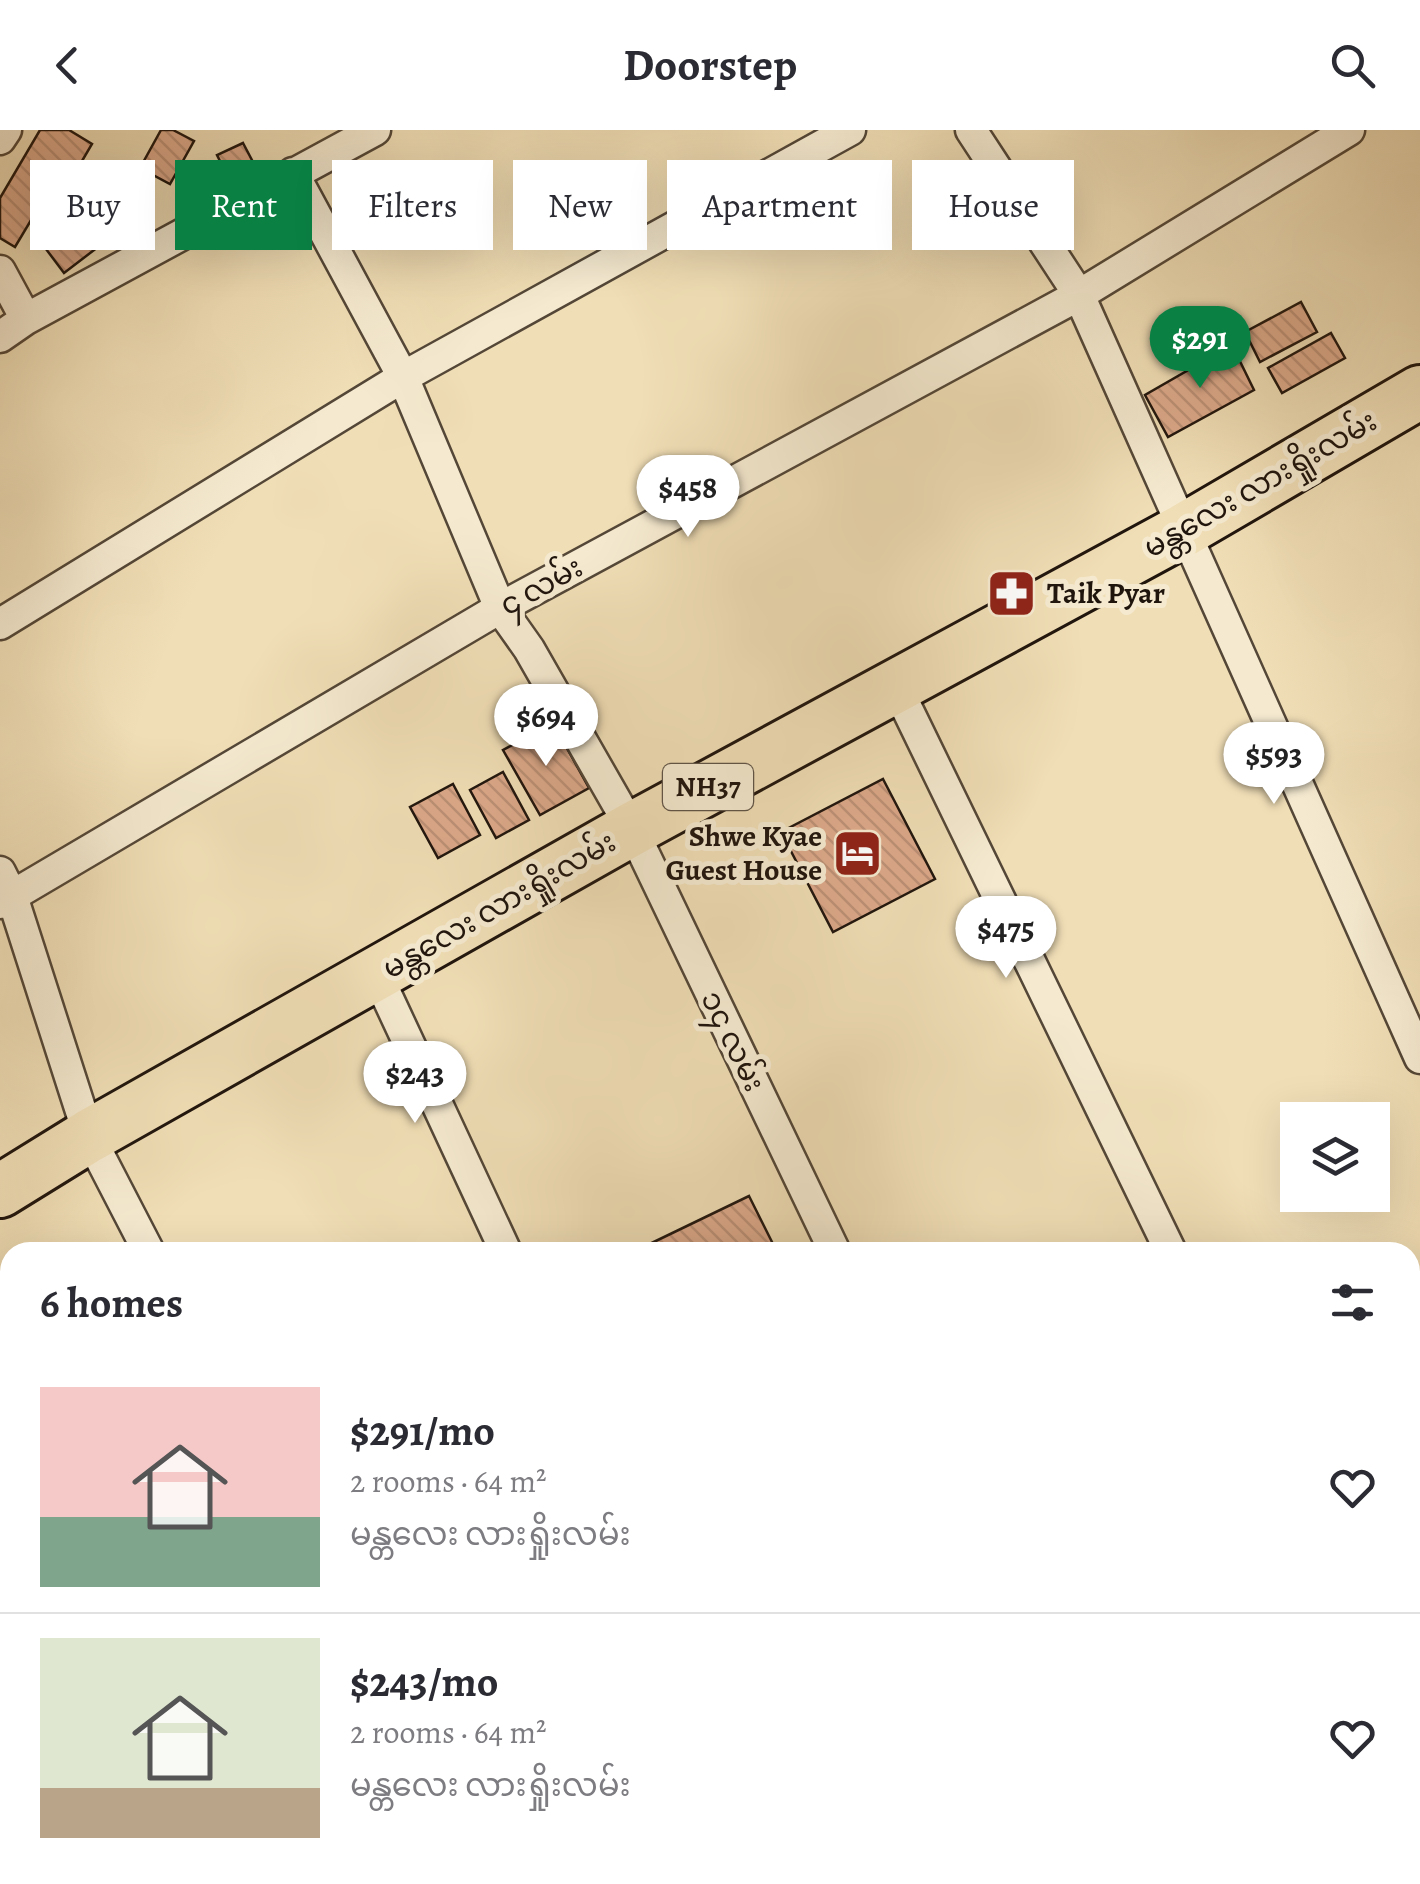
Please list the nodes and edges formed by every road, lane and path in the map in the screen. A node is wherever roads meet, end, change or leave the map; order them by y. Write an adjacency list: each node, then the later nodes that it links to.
1 (6, 130): 6 (street)
2 (375, 130): 7 (street)
3 (850, 130): 14 (street)
4 (971, 130): 11 (street)
5 (1349, 130): 11 (street, ၄ လမ်း)
6 (0, 140)
7 (312, 163)
8 (312, 207): 14 (street, ၁၄ လမ်း)
9 (175, 238): 12 (street)
10 (0, 270): 12 (street)
11 (1079, 295): 16 (street); 17 (street, ၄ လမ်း)
12 (26, 319): 13 (street)
13 (0, 337)
14 (403, 377): 17 (street, ၁၄ လမ်း); 18 (street)
15 (1420, 392): 16 (highway, မန္တလေး လားရှိုးလမ်း / NH37)
16 (1184, 530): 19 (highway, မန္တလေး လားရှိုးလမ်း / NH37); 23 (street)
17 (500, 608): 20 (street, ၁၄ လမ်း); 21 (street, ၄ လမ်း)
18 (0, 624)
19 (894, 684): 20 (highway, မန္တလေး လားရှိုးလမ်း / NH37); 29 (street)
20 (632, 829): 22 (highway, မန္တလေး လားရှိုးလမ်း / NH37); 28 (street, ၁၄ လမ်း)
21 (4, 890): 24 (street)
22 (378, 974): 24 (highway, မန္တလေး လားရှိုးလမ်း / NH37); 27 (street)
23 (1420, 1058)
24 (89, 1136): 25 (highway, မန္တလေး လားရှိုးလမ်း / NH37); 26 (street)
25 (0, 1191)
26 (143, 1242)
27 (501, 1242)
28 (830, 1242)
29 (1165, 1242)

